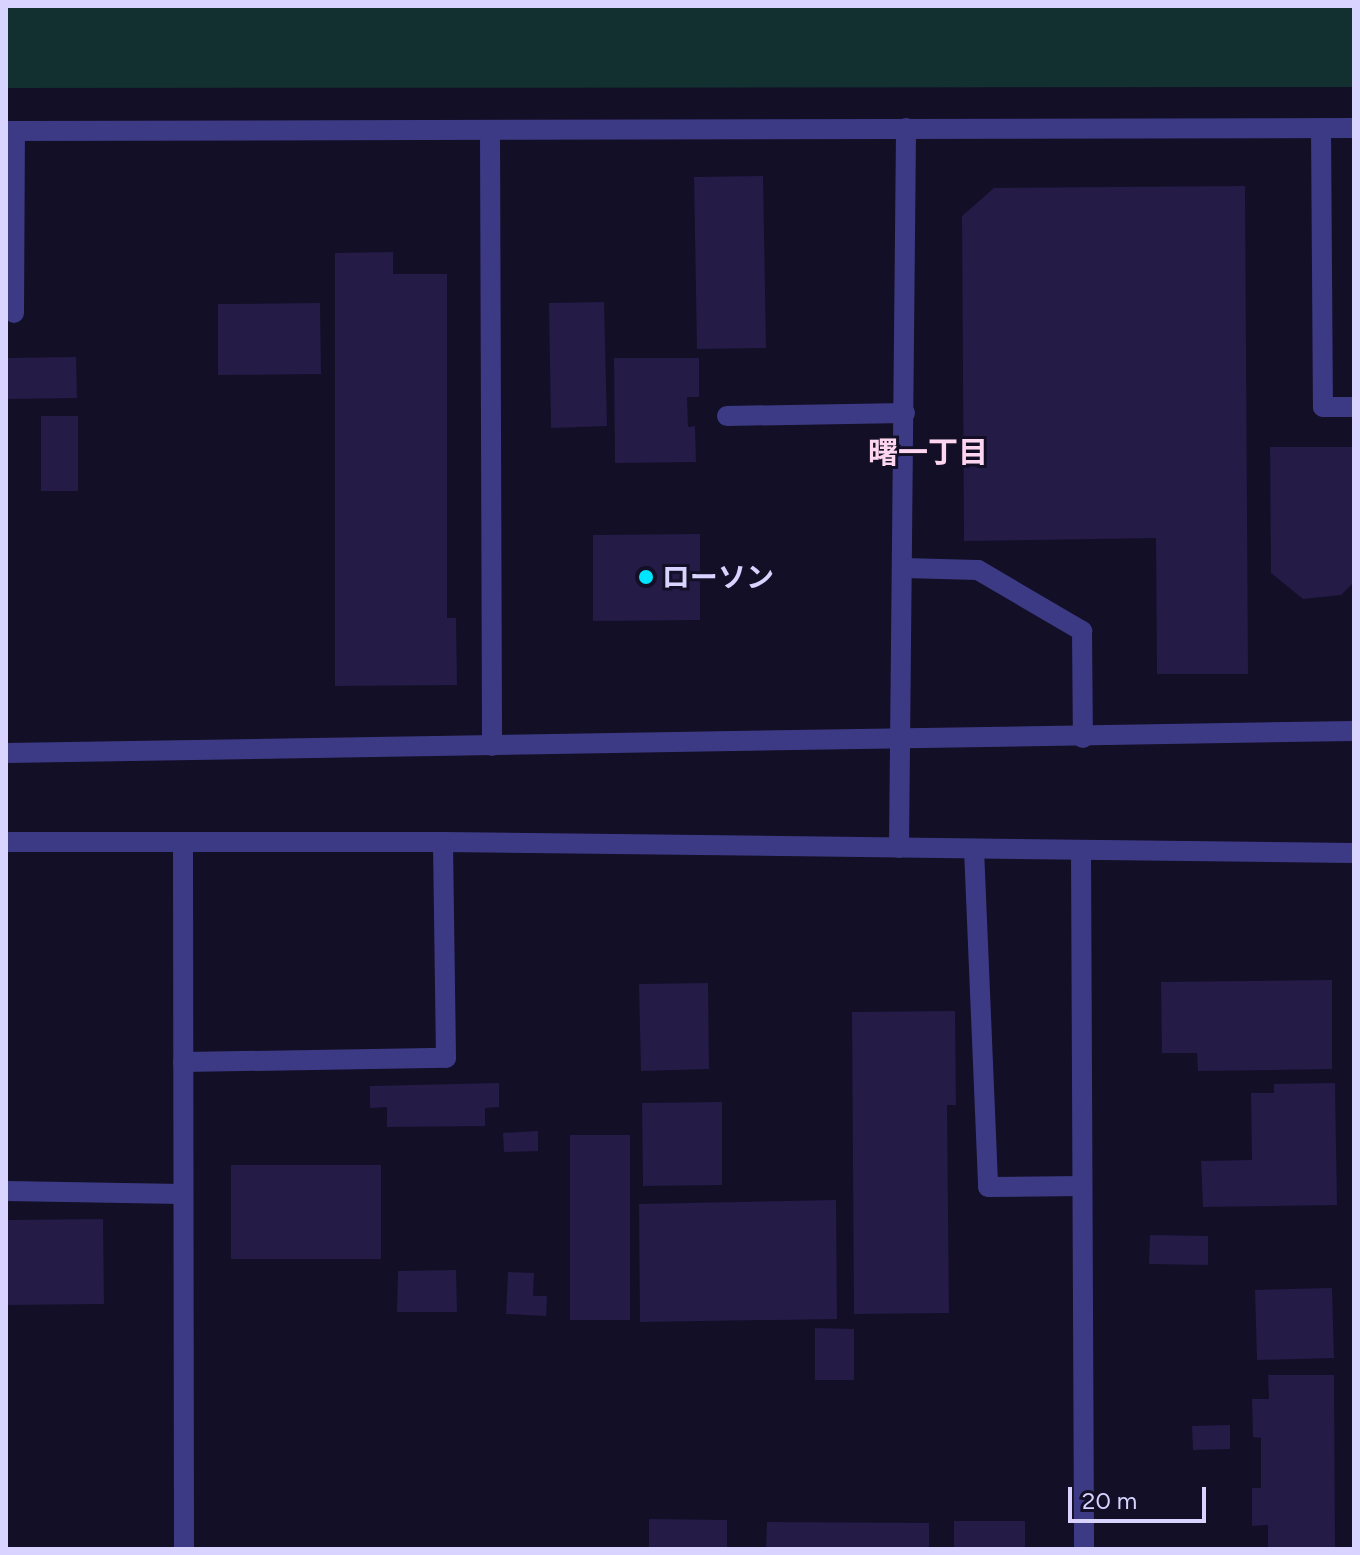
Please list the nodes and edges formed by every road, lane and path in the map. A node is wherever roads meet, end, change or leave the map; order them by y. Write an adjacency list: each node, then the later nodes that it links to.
1 (906, 128): 2 (street); 4 (street); 8 (street)
2 (1321, 128): 3 (street); 7 (street)
3 (1354, 128)
4 (490, 130): 5 (street); 14 (street)
5 (11, 131): 6 (street)
6 (14, 313)
7 (1354, 407)
8 (905, 413): 9 (street); 10 (street)
9 (727, 416)
10 (904, 568): 12 (street); 13 (street)
11 (1354, 731): 12 (street)
12 (1083, 738): 13 (street)
13 (902, 740): 14 (street); 19 (street)
14 (492, 746): 15 (street)
15 (6, 753)
16 (6, 842): 18 (street)
17 (443, 842): 18 (street); 19 (street); 23 (street)
18 (183, 843): 23 (street)
19 (899, 848): 20 (street)
20 (974, 849): 21 (street); 24 (street)
21 (1081, 850): 22 (street); 24 (street)
22 (1354, 853)
23 (183, 1062): 26 (street)
24 (1082, 1186): 28 (street)
25 (6, 1191): 26 (street)
26 (183, 1194): 27 (street)
27 (184, 1549)
28 (1084, 1549)

